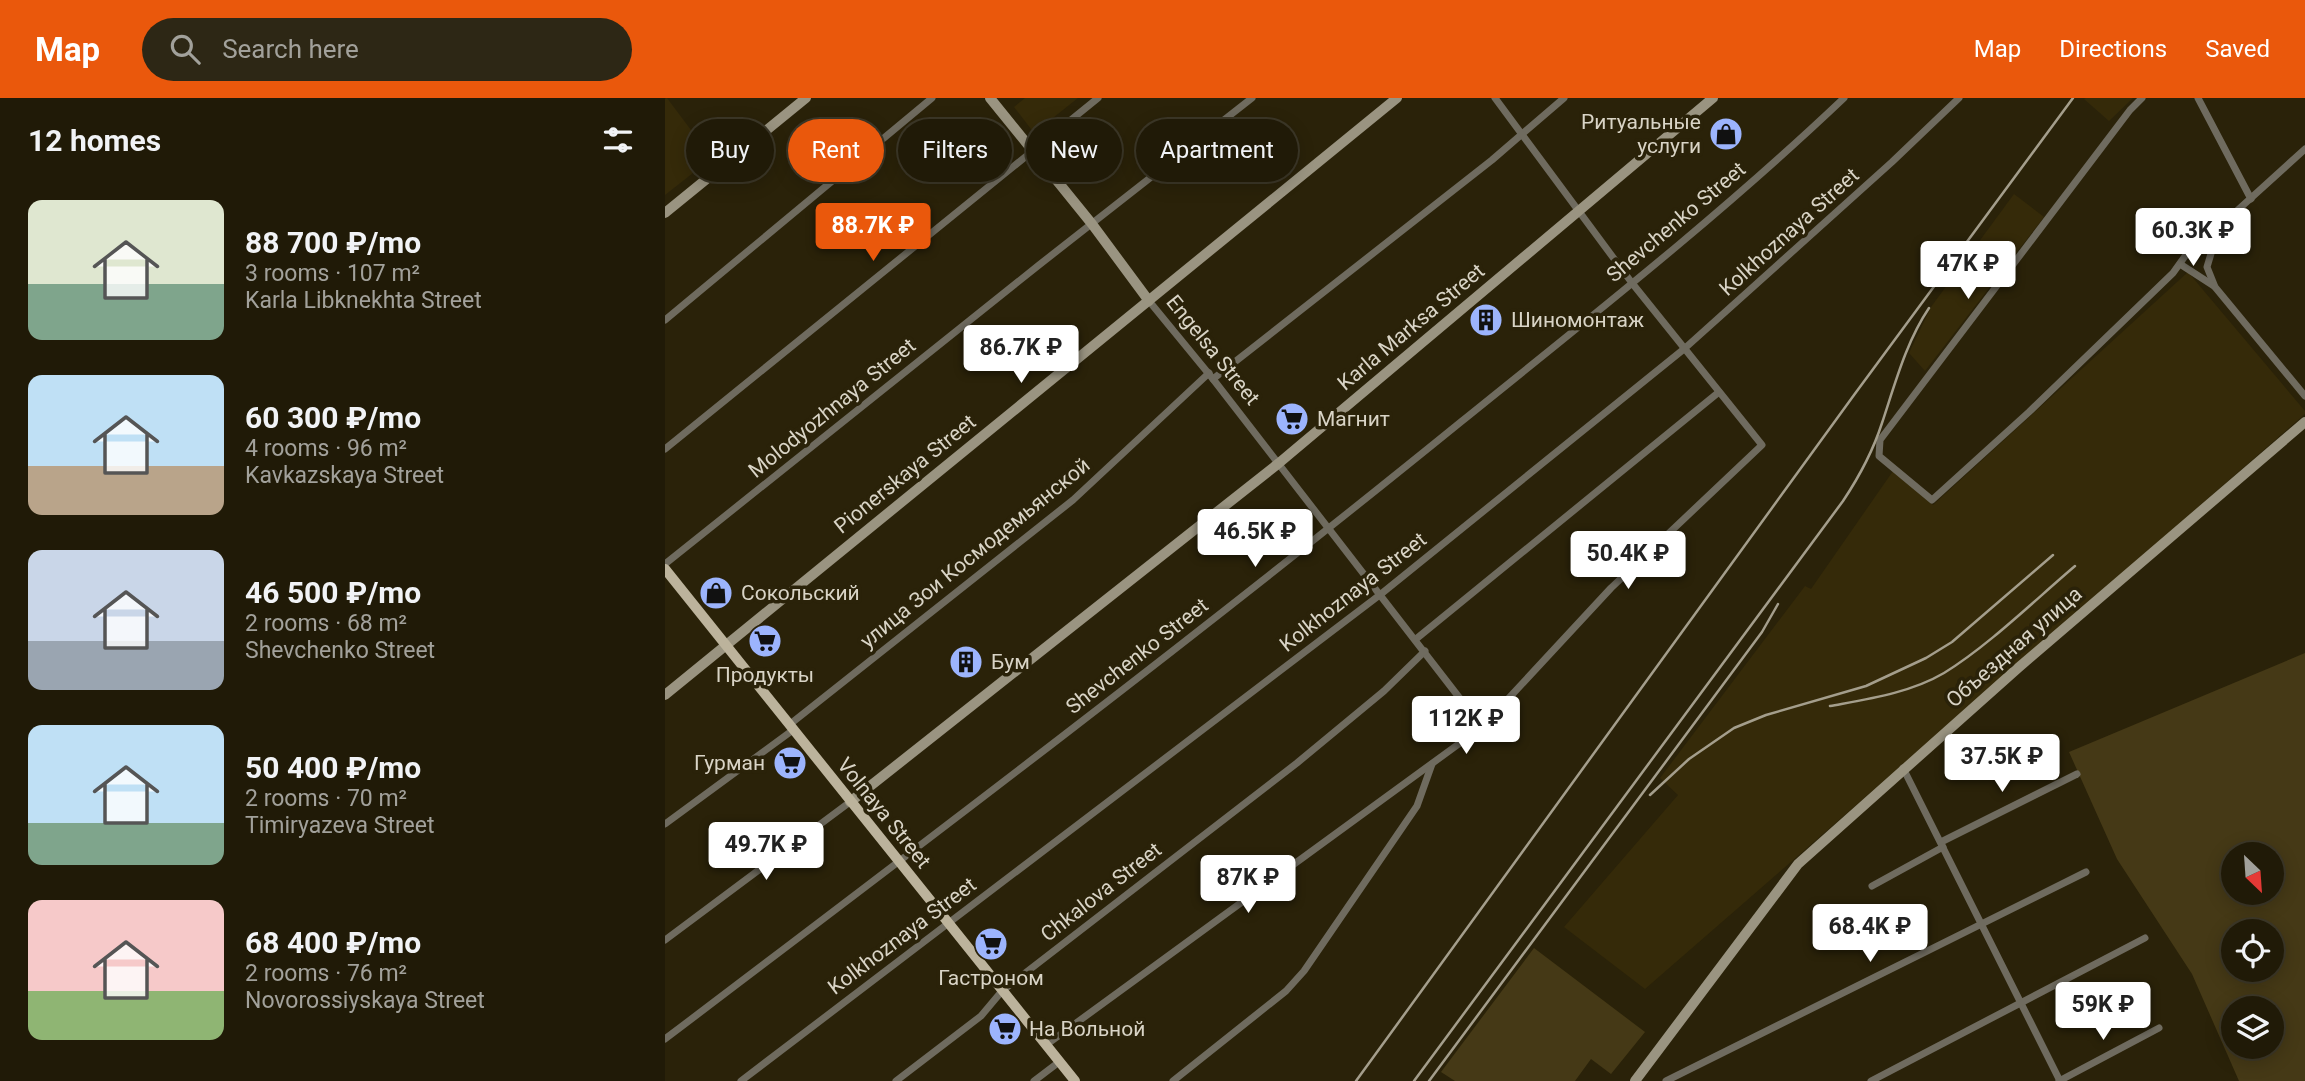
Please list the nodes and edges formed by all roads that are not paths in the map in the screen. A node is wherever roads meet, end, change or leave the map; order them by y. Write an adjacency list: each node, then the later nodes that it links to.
1 (806, 98): 22 (street)
2 (932, 98): 29 (street)
3 (990, 98): 16 (street, Engelsa Street)
4 (1098, 98): 14 (street)
5 (1252, 98): 23 (street, Molodyozhnaya Street)
6 (1397, 98): 28 (street, Pionerskaya Street)
7 (1495, 98): 15 (street)
8 (1563, 98): 15 (street, улица Зои Космодемьянской)
9 (1713, 98): 21 (street, Karla Marksa Street)
10 (1844, 98): 26 (street, Shevchenko Street)
11 (1959, 98): 30 (street, Kolkhoznaya Street)
12 (2142, 98): 25 (street)
13 (2198, 98): 20 (street)
14 (1073, 119)
15 (1522, 132): 21 (street); 31 (street, улица Зои Космодемьянской)
16 (1026, 142)
17 (2305, 149): 20 (street)
18 (1026, 158): 35 (street)
19 (1058, 182): 23 (street, Engelsa Street)
20 (2251, 199): 24 (street)
21 (1581, 211): 26 (street); 36 (street, Karla Marksa Street)
22 (665, 213)
23 (1092, 224): 28 (street, Engelsa Street); 38 (street, Molodyozhnaya Street)
24 (2219, 227): 25 (street); 27 (street)
25 (2180, 264): 27 (street)
26 (1632, 283): 30 (street); 37 (street, Shevchenko Street)
27 (2215, 287): 33 (street)
28 (1149, 301): 31 (street, Engelsa Street); 41 (street, Pionerskaya Street)
29 (665, 320)
30 (1684, 349): 32 (street); 39 (street, Kolkhoznaya Street)
31 (1211, 376): 36 (street, Engelsa Street); 45 (street, улица Зои Космодемьянской)
32 (1719, 392): 40 (street); 44 (street)
33 (2305, 396)
34 (2305, 422): 47 (street, Объездная улица)
35 (665, 449)
36 (1279, 464): 37 (street, Engelsa Street); 49 (street, Karla Marksa Street)
37 (1329, 529): 39 (street, Engelsa Street); 52 (street, Shevchenko Street)
38 (665, 566): 41 (main road, Volnaya Street)
39 (1381, 594): 40 (street, Engelsa Street); 55 (street, Kolkhoznaya Street)
40 (1416, 639): 42 (street, Engelsa Street)
41 (726, 646): 43 (street, Pionerskaya Street); 45 (main road, Volnaya Street)
42 (1425, 651): 44 (street, Engelsa Street); 59 (street, Chkalova Street)
43 (665, 695)
44 (1482, 727): 46 (street)
45 (791, 728): 49 (main road, Volnaya Street); 50 (street, улица Зои Космодемьянской)
46 (1433, 762): 63 (street); 69 (street)
47 (1903, 768): 51 (street); 70 (street, Объездная улица)
48 (2077, 774): 51 (street)
49 (851, 802): 52 (main road, Volnaya Street); 58 (street, Karla Marksa Street)
50 (665, 824)
51 (1942, 845): 54 (street); 56 (street)
52 (898, 862): 55 (main road, Volnaya Street); 62 (street, Shevchenko Street)
53 (2086, 872): 56 (street)
54 (1872, 886)
55 (948, 923): 59 (main road, Volnaya Street); 65 (street, Kolkhoznaya Street)
56 (1983, 924): 60 (street); 71 (street)
57 (2145, 938): 60 (street)
58 (665, 940)
59 (1002, 991): 63 (main road, Volnaya Street); 66 (street, Chkalova Street)
60 (2021, 1002): 72 (street); 73 (street)
61 (2159, 1028): 73 (street)
62 (665, 1039)
63 (1046, 1045): 64 (main road, Volnaya Street)
64 (1059, 1062): 67 (street); 68 (main road, Volnaya Street)
65 (741, 1081)
66 (896, 1081)
67 (1034, 1081)
68 (1075, 1081)
69 (1173, 1081)
70 (1635, 1081)
71 (1666, 1081)
72 (1871, 1081)
73 (2060, 1081)

